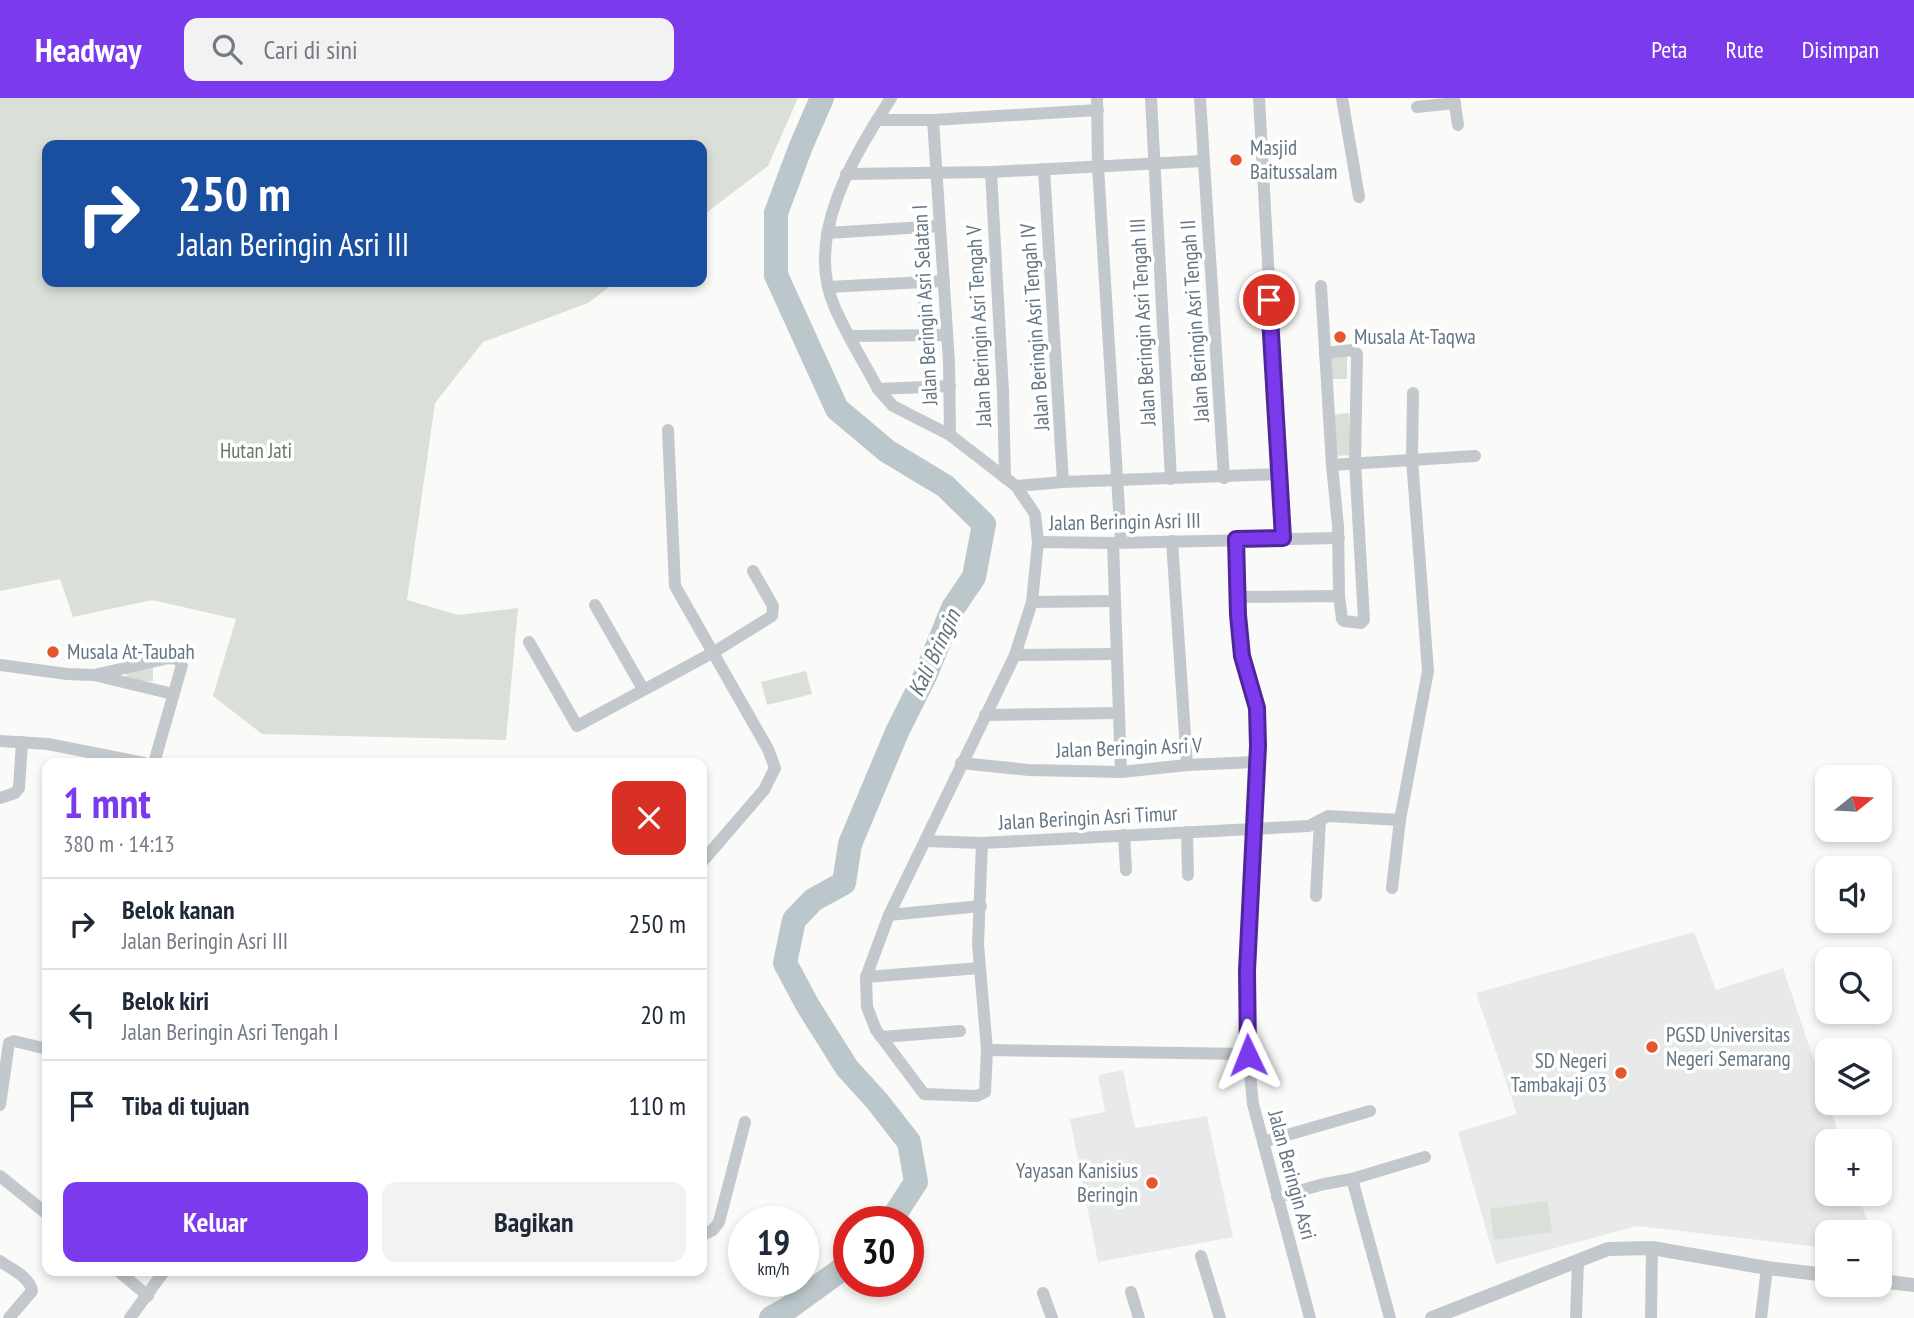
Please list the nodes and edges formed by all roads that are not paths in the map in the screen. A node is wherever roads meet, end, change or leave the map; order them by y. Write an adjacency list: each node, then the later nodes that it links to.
1 (891, 98): 9 (street)
2 (1150, 98): 13 (street, Jalan Beringin Asri Tengah III)
3 (1200, 98): 12 (street, Jalan Beringin Asri Tengah II)
4 (1259, 98): 37 (street)
5 (1342, 98): 19 (street)
6 (1454, 100): 8 (street); 11 (street)
7 (1097, 104): 10 (street); 14 (street)
8 (1417, 107)
9 (877, 120): 10 (street); 18 (street)
10 (933, 120): 17 (street, Jalan Beringin Asri Selatan I)
11 (1458, 125)
12 (1203, 162): 13 (street); 38 (street, Jalan Beringin Asri Tengah II)
13 (1153, 163): 14 (street); 39 (street, Jalan Beringin Asri Tengah III)
14 (1098, 167): 15 (street); 40 (street)
15 (1044, 169): 16 (street); 42 (street, Jalan Beringin Asri Tengah IV)
16 (991, 172): 17 (street); 41 (street, Jalan Beringin Asri Tengah V)
17 (937, 173): 18 (street); 20 (street, Jalan Beringin Asri Selatan I)
18 (846, 174): 21 (street)
19 (1359, 197)
20 (940, 226): 21 (street); 22 (street, Jalan Beringin Asri Selatan I)
21 (827, 233): 24 (street)
22 (943, 281): 24 (street); 25 (street, Jalan Beringin Asri Selatan I)
23 (1321, 286): 27 (street)
24 (828, 288): 26 (street)
25 (947, 335): 26 (street); 28 (street, Jalan Beringin Asri Selatan I)
26 (850, 336): 29 (street)
27 (1325, 353): 35 (street); 36 (street)
28 (950, 386): 29 (street); 32 (street, Jalan Beringin Asri Selatan I)
29 (878, 389): 32 (street)
30 (1413, 393): 34 (street)
31 (668, 430): 57 (street)
32 (950, 435): 41 (street)
33 (1475, 456): 34 (street)
34 (1412, 459): 35 (street); 76 (street)
35 (1355, 462): 36 (street); 43 (street)
36 (1332, 464): 44 (street)
37 (1279, 474): 38 (street); 45 (street)
38 (1224, 478): 39 (street)
39 (1171, 479): 40 (street)
40 (1117, 481): 42 (street); 49 (street)
41 (1010, 482): 42 (street); 48 (street)
42 (1063, 482)
43 (1359, 525): 44 (street, Jalan Beringin Asri III); 51 (street)
44 (1339, 532): 45 (street, Jalan Beringin Asri III); 51 (street)
45 (1283, 538): 46 (street, Jalan Beringin Asri III)
46 (1236, 539): 47 (street, Jalan Beringin Asri III); 52 (street, Jalan Beringin Asri)
47 (1172, 541): 49 (street, Jalan Beringin Asri III); 72 (street)
48 (1038, 542): 49 (street, Jalan Beringin Asri III); 54 (street)
49 (1117, 543): 53 (street)
50 (753, 571): 57 (street)
51 (1339, 596): 52 (street)
52 (1238, 597): 70 (street, Jalan Beringin Asri)
53 (1114, 601): 54 (street); 58 (street)
54 (1032, 602): 59 (street)
55 (595, 605): 62 (street)
56 (529, 642): 62 (street)
57 (714, 652): 62 (street); 82 (street)
58 (1115, 654): 59 (street); 64 (street)
59 (1015, 655): 65 (street)
60 (0, 665): 61 (street)
61 (94, 675): 63 (street); 63 (street)
62 (643, 689)
63 (173, 694): 69 (street)
64 (1118, 713): 65 (street); 73 (street)
65 (985, 715): 71 (street)
66 (0, 741): 67 (street)
67 (22, 743): 68 (street); 74 (street)
68 (119, 758)
69 (155, 758)
70 (1256, 762): 72 (street, Jalan Beringin Asri V); 77 (street, Jalan Beringin Asri)
71 (961, 763): 73 (street, Jalan Beringin Asri V); 80 (street)
72 (1187, 765): 73 (street, Jalan Beringin Asri V)
73 (1121, 772)
74 (0, 797)
75 (1320, 820): 76 (street, Jalan Beringin Asri Timur); 77 (street, Jalan Beringin Asri Timur); 86 (street)
76 (1400, 820): 85 (street)
77 (1253, 829): 78 (street, Jalan Beringin Asri Timur); 95 (street, Jalan Beringin Asri)
78 (1186, 832): 79 (street, Jalan Beringin Asri Timur); 84 (street)
79 (1124, 835): 81 (street, Jalan Beringin Asri Timur); 83 (street)
80 (925, 841): 81 (street, Jalan Beringin Asri Timur); 88 (street)
81 (982, 843): 87 (street)
82 (707, 856)
83 (1126, 870)
84 (1188, 875)
85 (1392, 888)
86 (1316, 896)
87 (981, 906): 88 (street); 89 (street)
88 (889, 915): 90 (street)
89 (980, 968): 90 (street); 94 (street)
90 (866, 977): 92 (street)
91 (960, 1031): 92 (street)
92 (881, 1037): 94 (street)
93 (42, 1048): 96 (street)
94 (987, 1050): 95 (street)
95 (1248, 1055): 99 (street, Jalan Beringin Asri)
96 (0, 1105)
97 (1370, 1111): 99 (street)
98 (745, 1122): 105 (street)
99 (1263, 1142): 103 (street, Jalan Beringin Asri)
100 (1425, 1157): 102 (street)
101 (0, 1176): 104 (street)
102 (1352, 1179): 103 (street); 126 (street)
103 (1277, 1197): 125 (street, Jalan Beringin Asri)
104 (42, 1210)
105 (707, 1233)
106 (1377, 1247): 127 (street)
107 (1652, 1248): 109 (street); 111 (street); 130 (street)
108 (1201, 1256): 124 (street)
109 (1578, 1259): 128 (street); 129 (street)
110 (0, 1262): 120 (street)
111 (1767, 1268): 112 (street); 131 (street)
112 (1815, 1274)
113 (124, 1276): 119 (street)
114 (161, 1276): 119 (street)
115 (1892, 1282): 116 (street)
116 (1914, 1285)
117 (1131, 1292): 123 (street)
118 (1044, 1293): 122 (street)
119 (148, 1296): 121 (street)
120 (9, 1318)
121 (130, 1318)
122 (1052, 1318)
123 (1139, 1318)
124 (1220, 1318)
125 (1310, 1318)
126 (1390, 1318)
127 (1396, 1318)
128 (1432, 1318)
129 (1576, 1318)
130 (1651, 1318)
131 (1760, 1318)

